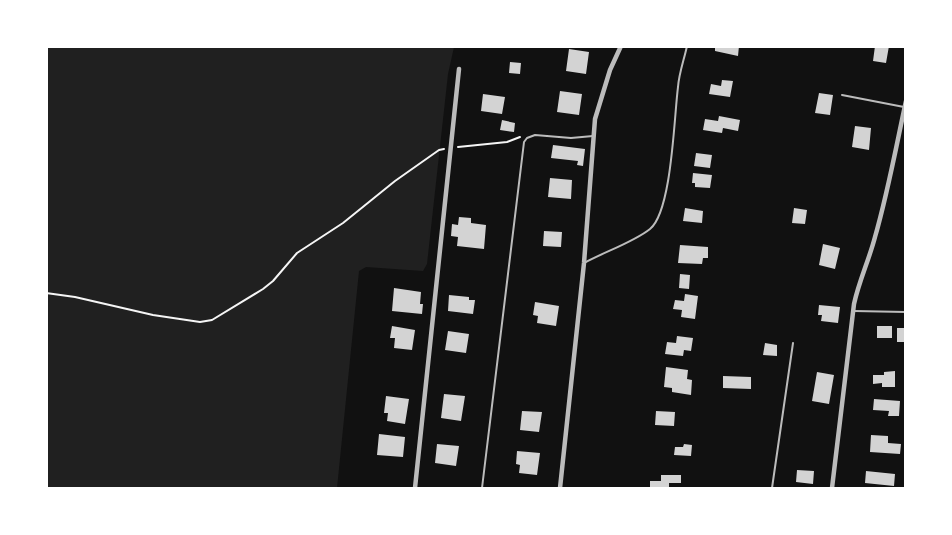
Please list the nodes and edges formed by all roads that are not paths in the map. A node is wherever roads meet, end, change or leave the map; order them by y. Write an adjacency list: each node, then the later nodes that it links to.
1 (621, 46): 7 (street)
2 (687, 46): 8 (lane)
3 (459, 69): 12 (street)
4 (842, 95): 6 (lane)
5 (906, 101): 6 (street)
6 (904, 107): 9 (street)
7 (593, 136): 8 (street); 13 (lane)
8 (584, 263): 14 (street)
9 (853, 310): 10 (lane); 16 (street)
10 (906, 312)
11 (793, 344): 15 (lane)
12 (415, 489)
13 (482, 489)
14 (560, 489)
15 (772, 489)
16 (832, 489)

